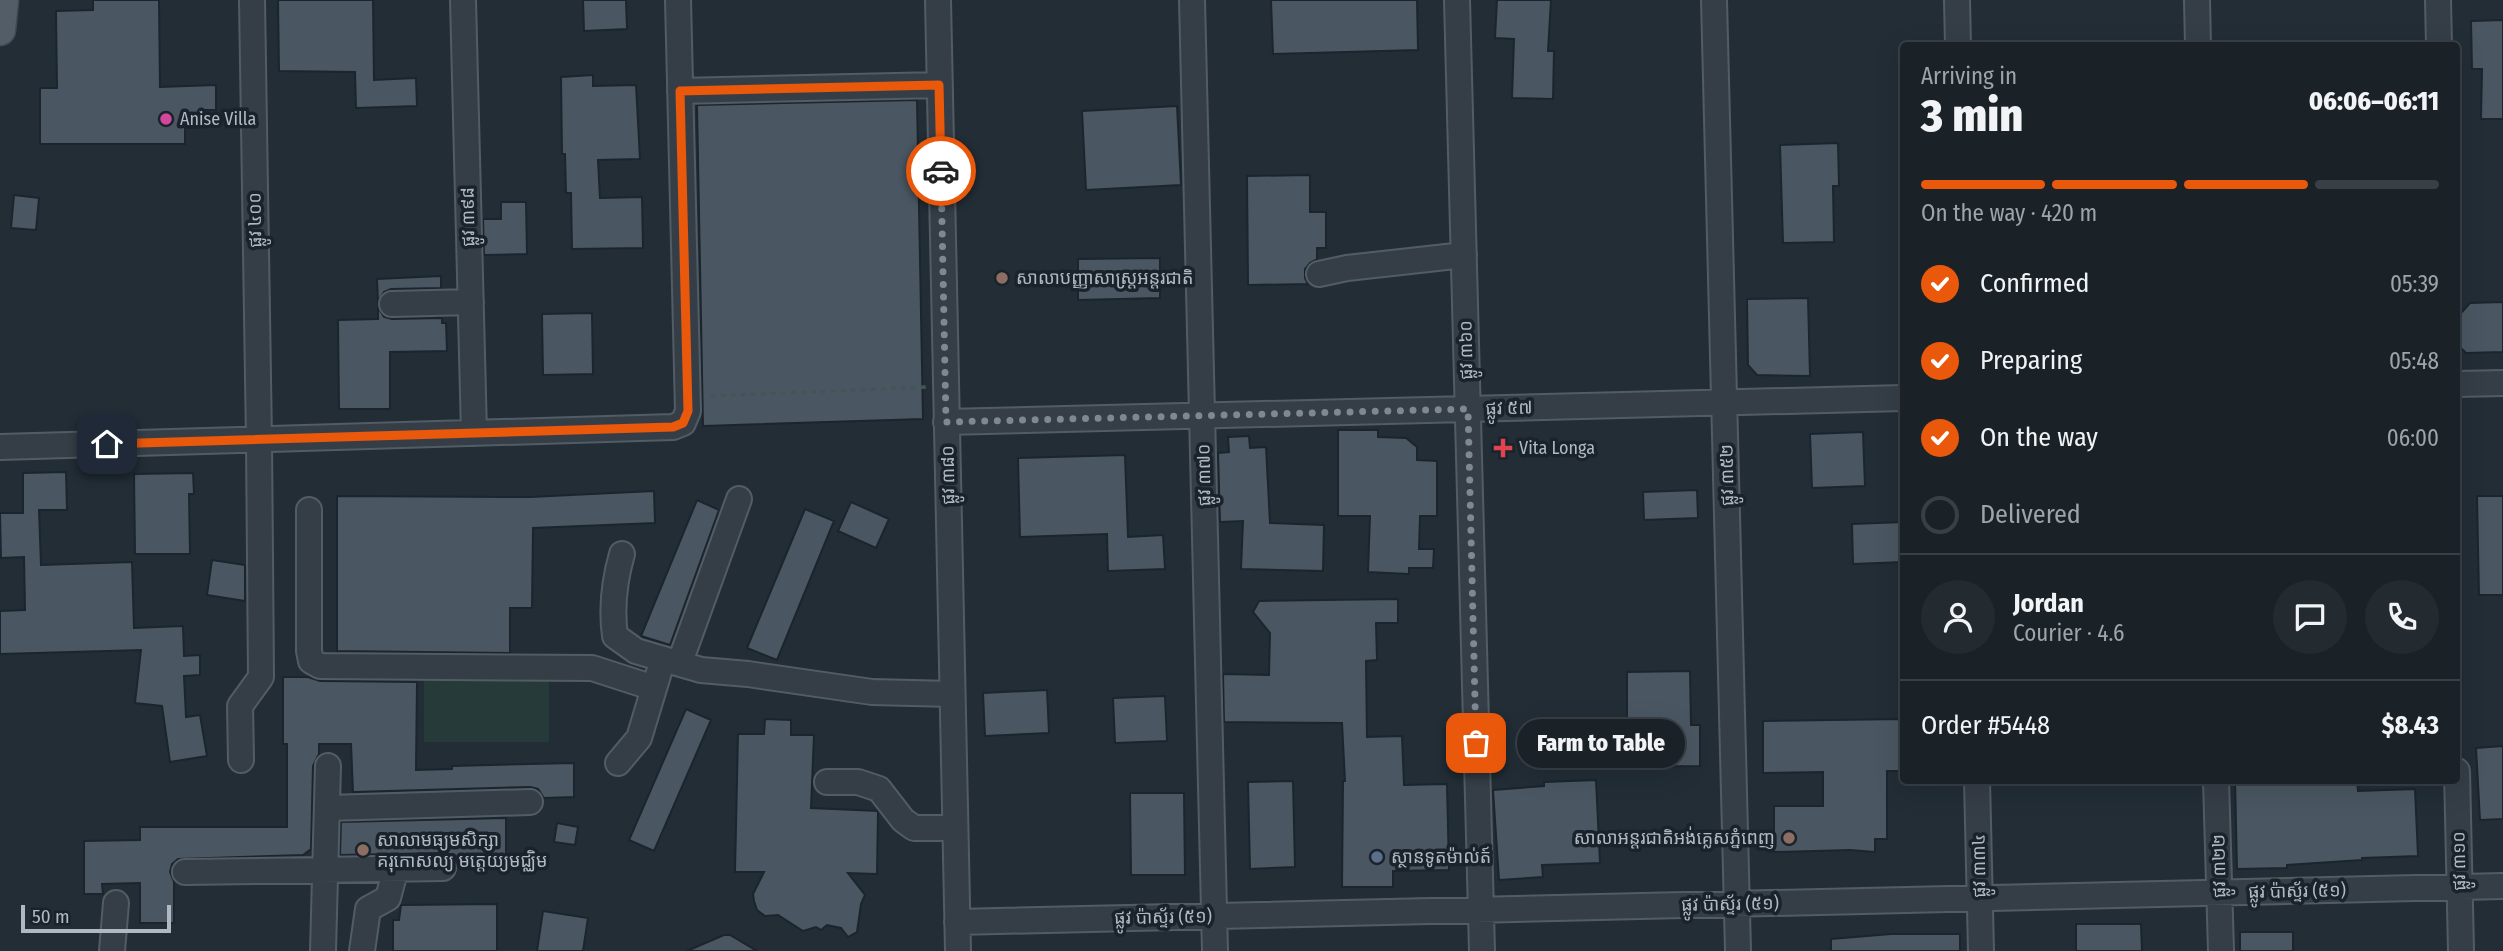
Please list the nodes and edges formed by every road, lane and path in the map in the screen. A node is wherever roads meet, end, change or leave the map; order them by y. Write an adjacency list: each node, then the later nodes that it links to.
1 (3, 0): 12 (main road)
2 (251, 0): 32 (street, ផ្លូវ ៤០០)
3 (463, 0): 20 (street, ផ្លូវ ៣៩៨)
4 (678, 0): 17 (street)
5 (938, 0): 16 (street, ផ្លូវ ៣៨០)
6 (1192, 0): 29 (street, ផ្លូវ ៣៧០)
7 (1457, 0): 18 (street, ផ្លូវ ៣៦០)
8 (1714, 0): 27 (street, ផ្លូវ ៣៥២)
9 (1957, 0): 13 (street)
10 (2197, 0): 14 (street)
11 (2438, 0): 15 (street)
12 (0, 30)
13 (1958, 42)
14 (2198, 42)
15 (2439, 42)
16 (939, 85): 17 (street); 24 (street, ផ្លូវ ៣៨០)
17 (680, 91): 25 (street)
18 (1464, 254): 19 (street); 28 (street, ផ្លូវ ៣៦០)
19 (1319, 274)
20 (471, 302): 21 (street); 31 (street, ផ្លូវ ៣៩៨)
21 (392, 304)
22 (2503, 383): 23 (street)
23 (2460, 384)
24 (946, 386): 25 (path); 30 (street, ផ្លូវ ៣៨០)
25 (687, 397): 31 (street)
26 (1900, 398): 27 (street, ផ្លូវ ៥៧)
27 (1725, 402): 28 (street, ផ្លូវ ៥៧); 59 (street, ផ្លូវ ៣៥២)
28 (1468, 409): 29 (street, ផ្លូវ ៥៧); 60 (street, ផ្លូវ ៣៦០)
29 (1202, 415): 30 (street, ផ្លូវ ៥៧); 61 (street, ផ្លូវ ៣៧០)
30 (946, 422): 39 (street, ផ្លូវ ៣៨០)
31 (474, 433): 32 (street)
32 (259, 440): 33 (street); 40 (street, ផ្លូវ ៤០០)
33 (0, 447)
34 (739, 499): 37 (street)
35 (309, 510): 38 (street)
36 (622, 554): 37 (street)
37 (672, 660): 38 (street); 39 (street)
38 (654, 688): 41 (street)
39 (952, 694): 49 (street, ផ្លូវ ៣៨០)
40 (241, 760)
41 (618, 763)
42 (328, 766): 48 (street)
43 (827, 782): 49 (street)
44 (1977, 784): 57 (street, ផ្លូវ ៣៣៤)
45 (2216, 784): 56 (street, ផ្លូវ ៣២២)
46 (2457, 784): 55 (street, ផ្លូវ ៣១០)
47 (530, 802): 48 (street)
48 (328, 808): 52 (street)
49 (955, 828): 62 (street, ផ្លូវ ៣៨០)
50 (443, 867): 51 (street)
51 (397, 868): 52 (street); 65 (street)
52 (327, 869): 53 (street); 64 (street)
53 (185, 872)
54 (2503, 886): 55 (street, ផ្លូវ ប៉ាស្ទ័រ (៥១))
55 (2460, 887): 56 (street, ផ្លូវ ប៉ាស្ទ័រ (៥១)); 72 (street, ផ្លូវ ៣១០)
56 (2219, 892): 57 (street, ផ្លូវ ប៉ាស្ទ័រ (៥១)); 71 (street, ផ្លូវ ៣២២)
57 (1980, 898): 59 (street, ផ្លូវ ប៉ាស្ទ័រ (៥១)); 70 (street, ផ្លូវ ៣៣៤)
58 (116, 903): 63 (street)
59 (1737, 904): 60 (street, ផ្លូវ ប៉ាស្ទ័រ (៥១)); 69 (street, ផ្លូវ ៣៥២)
60 (1481, 910): 61 (street, ផ្លូវ ប៉ាស្ទ័រ (៥១)); 68 (street, ផ្លូវ ៣៦០)
61 (1214, 916): 62 (street, ផ្លូវ ប៉ាស្ទ័រ (៥១)); 67 (street, ផ្លូវ ៣៧០)
62 (957, 922): 66 (street, ផ្លូវ ៣៨០)
63 (112, 951)
64 (323, 951)
65 (362, 951)
66 (958, 951)
67 (1215, 951)
68 (1482, 951)
69 (1738, 951)
70 (1981, 951)
71 (2221, 951)
72 (2461, 951)

